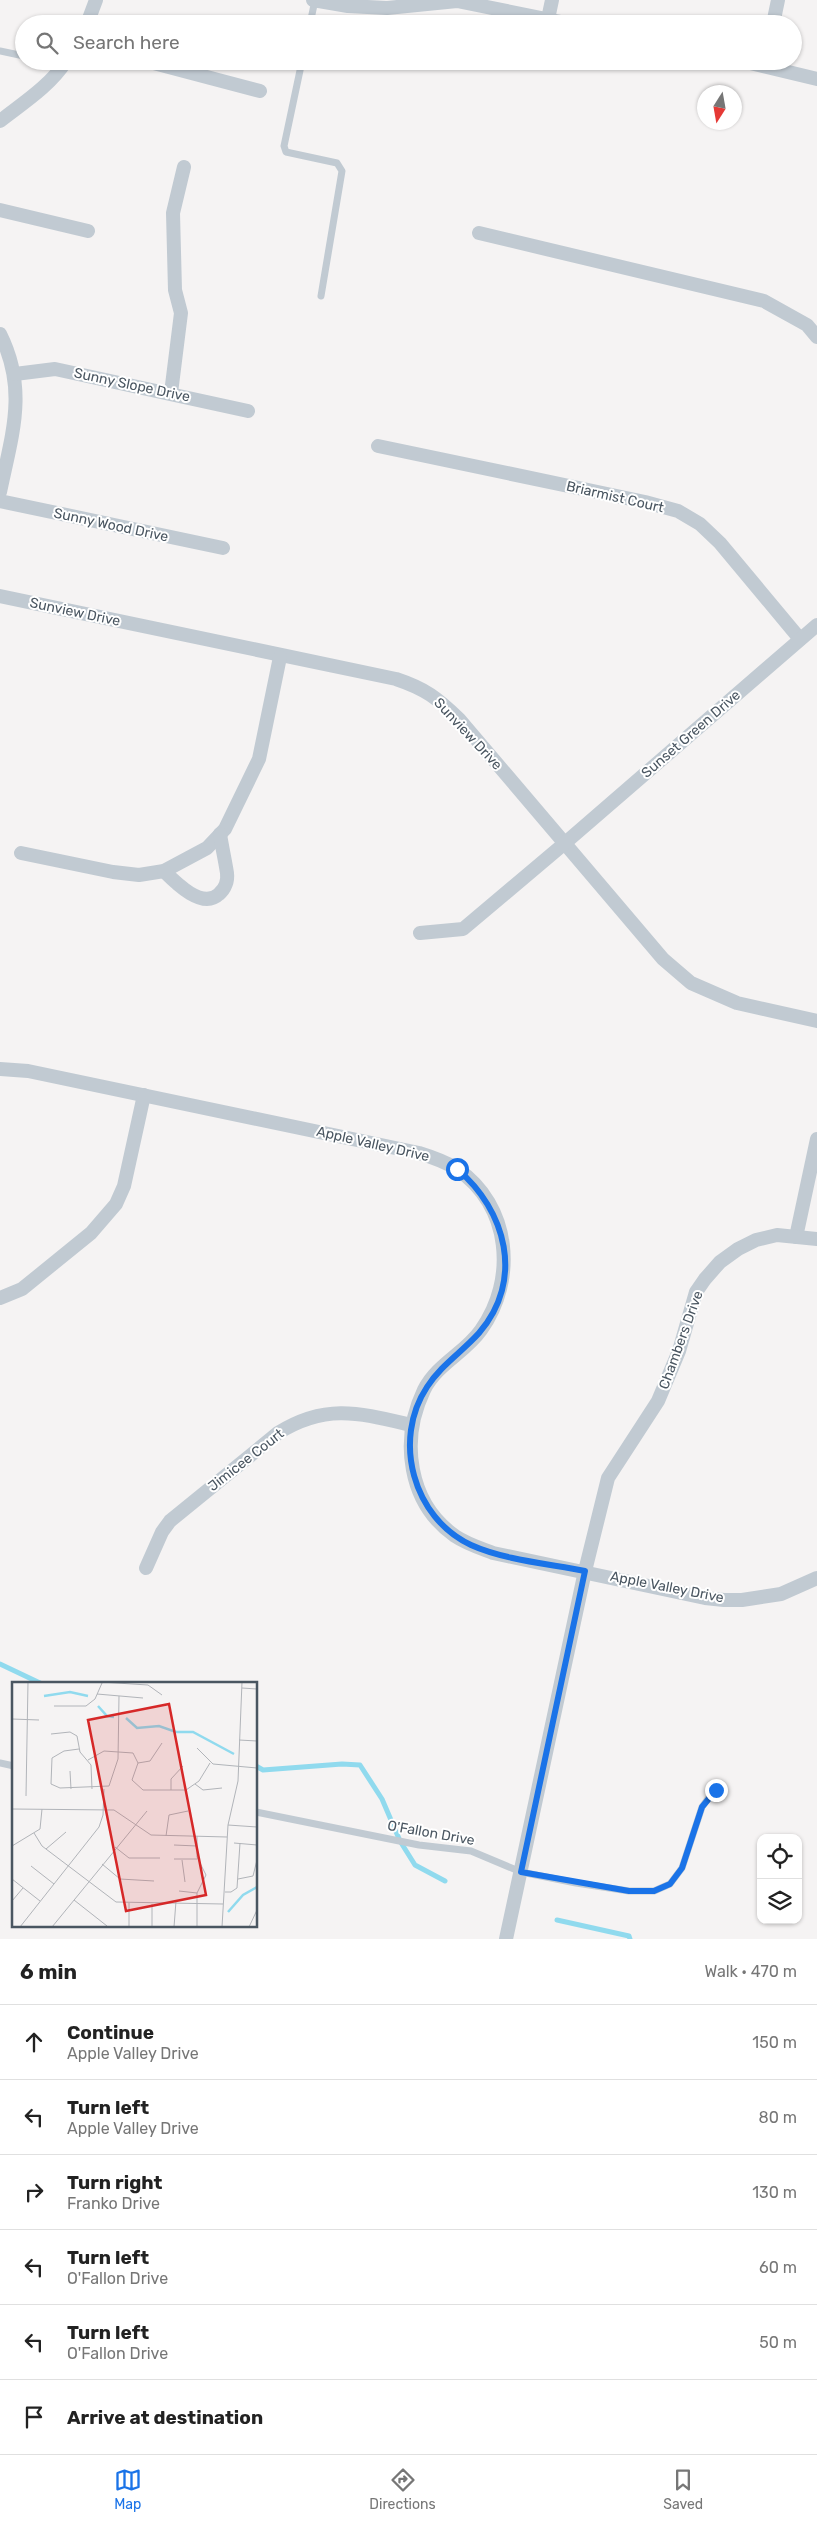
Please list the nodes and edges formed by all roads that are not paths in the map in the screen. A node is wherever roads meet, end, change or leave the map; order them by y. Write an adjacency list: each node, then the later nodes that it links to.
1 (96, 0): 5 (street)
2 (314, 0): 6 (lane); 7 (street)
3 (552, 0): 8 (street)
4 (778, 0): 9 (street)
5 (90, 15)
6 (312, 15)
7 (528, 15)
8 (549, 15)
9 (775, 15)
10 (0, 51): 11 (lane)
11 (15, 54)
12 (59, 70): 18 (street)
13 (180, 70): 17 (street)
14 (300, 70): 23 (lane)
15 (785, 70): 16 (street)
16 (817, 79)
17 (260, 91)
18 (0, 121)
19 (184, 167): 27 (street)
20 (0, 210): 21 (street)
21 (88, 231)
22 (479, 233): 25 (street)
23 (321, 296)
24 (0, 334): 26 (street)
25 (817, 337)
26 (15, 374): 27 (street, Sunny Slope Drive); 30 (street)
27 (171, 393): 28 (street, Sunny Slope Drive)
28 (248, 410)
29 (378, 446): 35 (street, Briarmist Court)
30 (0, 492)
31 (0, 501): 32 (street, Sunny Wood Drive)
32 (223, 548)
33 (0, 596): 36 (street, Sunview Drive)
34 (817, 625): 35 (street, Sunset Green Drive)
35 (800, 639): 38 (street, Sunset Green Drive)
36 (280, 657): 37 (street); 38 (street, Sunview Drive)
37 (220, 834): 40 (street); 40 (street)
38 (565, 844): 41 (street, Sunset Green Drive); 42 (street, Sunview Drive)
39 (21, 853): 40 (street)
40 (164, 871)
41 (420, 933)
42 (817, 1021)
43 (0, 1069): 44 (street, Apple Valley Drive)
44 (144, 1095): 48 (street); 49 (street, Apple Valley Drive)
45 (817, 1138): 46 (street)
46 (796, 1237): 47 (street, Chambers Drive); 51 (street, Chambers Drive)
47 (817, 1239)
48 (0, 1298)
49 (411, 1425): 50 (street, Jimicee Court); 51 (street, Apple Valley Drive)
50 (146, 1568)
51 (585, 1571): 52 (street, Apple Valley Drive); 55 (street, Chambers Drive)
52 (817, 1578)
53 (716, 1790): 55 (lane, O'Fallon Drive)
54 (258, 1812): 55 (lane, O'Fallon Drive)
55 (521, 1872): 56 (street, Chambers Drive)
56 (506, 1939)

